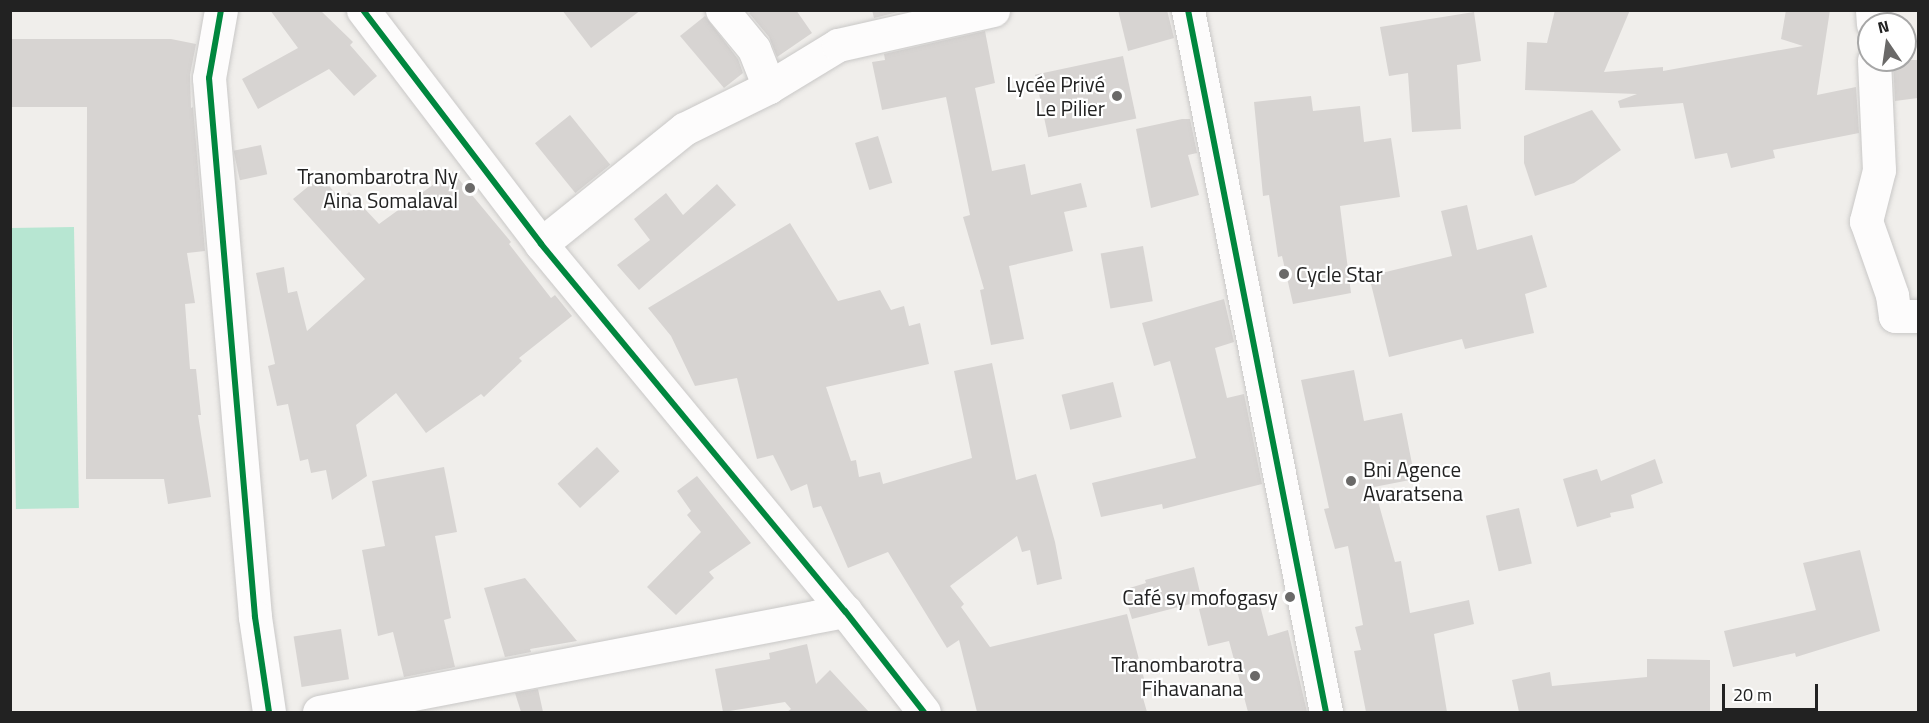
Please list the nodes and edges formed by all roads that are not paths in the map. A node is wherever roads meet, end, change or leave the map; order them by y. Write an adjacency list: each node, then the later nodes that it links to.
1 (220, 10): 11 (street)
2 (363, 10): 8 (street)
3 (722, 10): 7 (street)
4 (993, 10): 7 (street)
5 (1188, 10): 14 (street)
6 (1875, 72): 9 (street)
7 (769, 87): 8 (street)
8 (541, 244): 10 (street)
9 (1918, 316)
10 (845, 611): 12 (street); 13 (street)
11 (269, 712)
12 (319, 712)
13 (924, 712)
14 (1326, 712)

